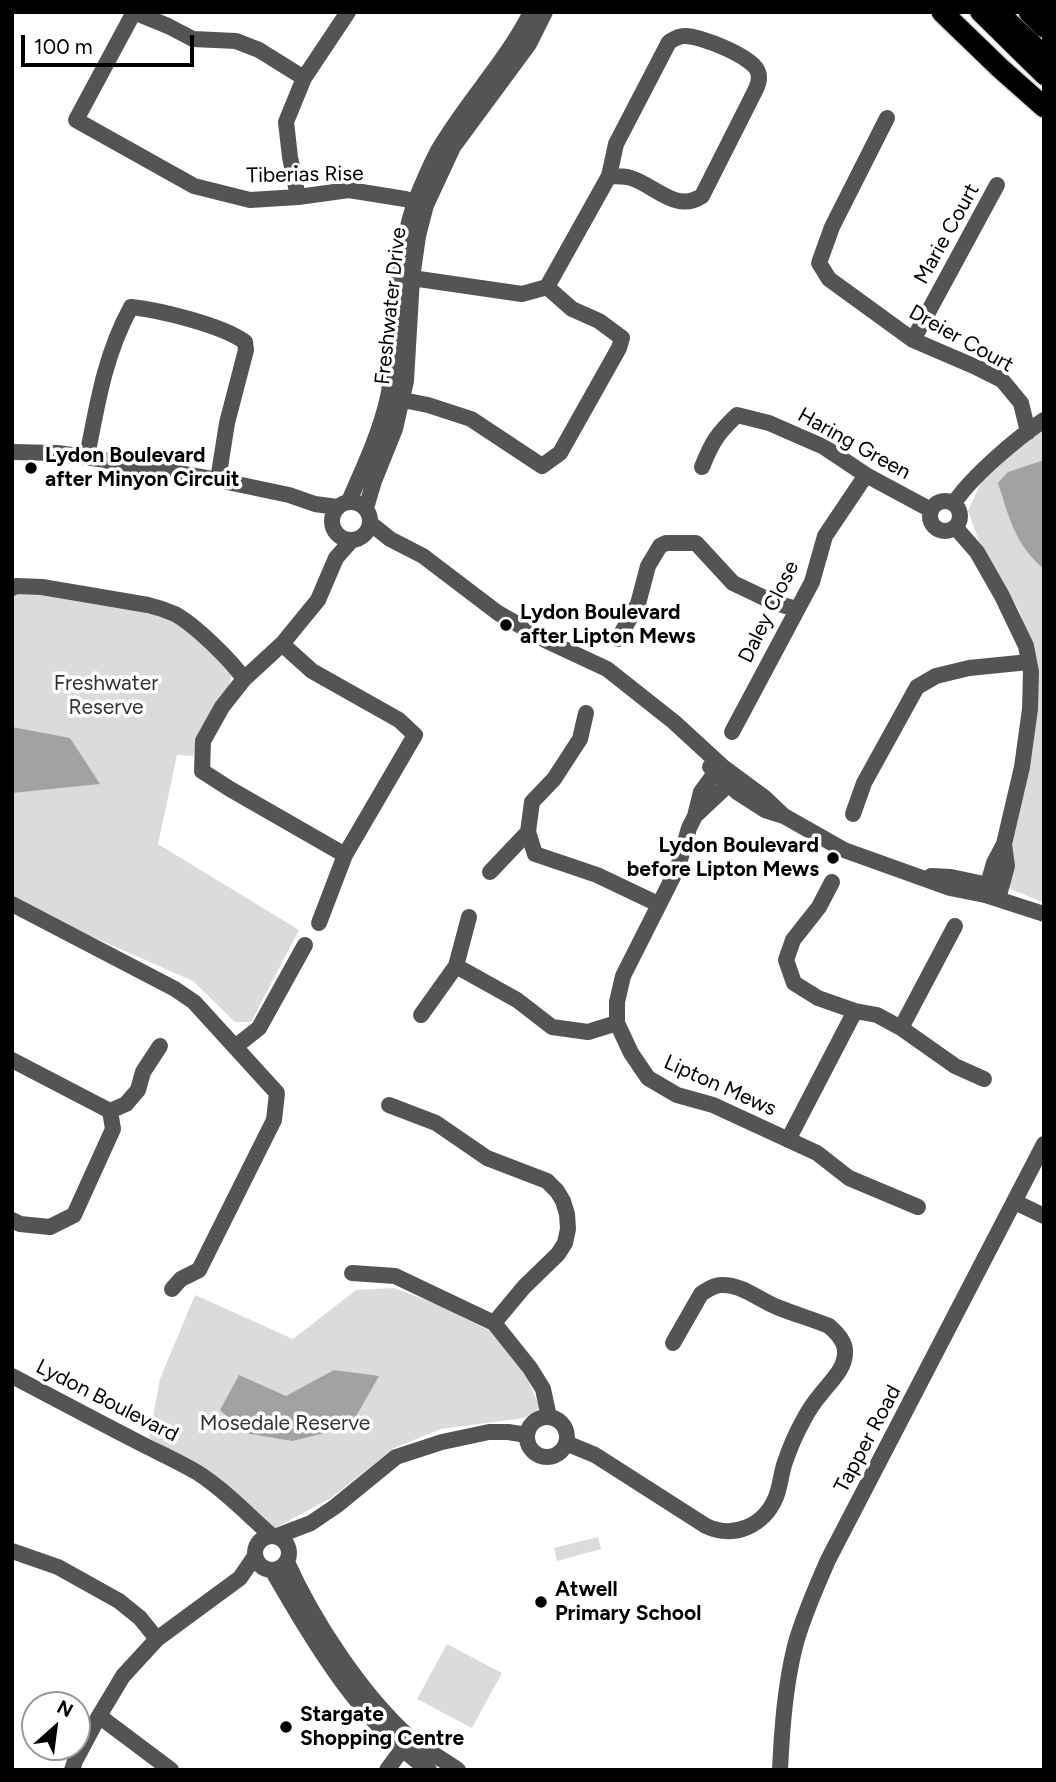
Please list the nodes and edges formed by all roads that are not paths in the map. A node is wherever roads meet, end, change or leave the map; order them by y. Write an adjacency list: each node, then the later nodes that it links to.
1 (134, 12): 12 (street); 17 (street, Tiberias Rise)
2 (348, 12): 12 (street)
3 (531, 12): 18 (street, Freshwater Drive)
4 (545, 12): 18 (street, Freshwater Drive)
5 (942, 12): 13 (highway)
6 (979, 12): 11 (main road)
7 (1000, 12): 10 (main road)
8 (1029, 12): 9 (highway)
9 (1044, 27)
10 (1044, 54)
11 (1044, 76)
12 (304, 78): 17 (street)
13 (1044, 107)
14 (887, 118): 21 (street, Dreier Court)
15 (609, 176): 15 (street); 20 (street)
16 (997, 185): 21 (street, Marie Court)
17 (298, 197): 18 (street, Tiberias Rise)
18 (421, 203): 19 (street, Freshwater Drive)
19 (405, 277): 20 (street); 22 (street, Freshwater Drive)
20 (547, 287): 22 (street)
21 (913, 340): 24 (street, Dreier Court)
22 (395, 398): 32 (street, Freshwater Drive); 34 (street, Freshwater Drive)
23 (1044, 420): 24 (street)
24 (1028, 432): 30 (street)
25 (12, 452): 26 (street)
26 (87, 457): 29 (street); 29 (street)
27 (702, 467): 28 (street, Haring Green)
28 (866, 475): 33 (street, Haring Green); 39 (street, Daley Close)
29 (218, 481): 31 (street)
30 (954, 503): 33 (street); 36 (street)
31 (315, 504): 32 (street); 35 (street)
32 (343, 504): 34 (street); 35 (street)
33 (931, 509): 36 (street)
34 (363, 527): 35 (street); 37 (street); 46 (street)
35 (333, 528): 37 (street)
36 (956, 528): 42 (street)
37 (337, 558): 41 (street)
38 (12, 588): 43 (street)
39 (797, 609): 40 (street); 45 (street, Daley Close)
40 (618, 639)
41 (282, 644): 43 (street); 49 (street)
42 (1029, 662): 47 (street); 52 (street)
43 (244, 679): 49 (street)
44 (586, 713): 48 (street)
45 (732, 732)
46 (726, 775): 52 (street); 54 (street)
47 (853, 814)
48 (528, 832): 50 (street); 54 (street)
49 (345, 855): 58 (street)
50 (490, 872)
51 (832, 882): 62 (street)
52 (993, 892): 55 (street); 56 (street)
53 (12, 904): 67 (street)
54 (658, 904): 64 (street)
55 (1044, 904)
56 (1044, 914)
57 (469, 917): 61 (street)
58 (319, 923)
59 (955, 926): 65 (street)
60 (305, 945): 67 (street)
61 (456, 966): 63 (street); 64 (street)
62 (855, 1011): 65 (street); 72 (street)
63 (421, 1015)
64 (617, 1023): 72 (street, Lipton Mews)
65 (901, 1028): 69 (street)
66 (160, 1046): 71 (street)
67 (235, 1047): 79 (street)
68 (12, 1060): 71 (street)
69 (984, 1079)
70 (389, 1105): 80 (street)
71 (110, 1111): 77 (street)
72 (788, 1140): 75 (street, Lipton Mews)
73 (1044, 1144): 74 (street, Tapper Road)
74 (1015, 1202): 76 (street); 99 (street, Tapper Road)
75 (918, 1207)
76 (1044, 1216)
77 (12, 1220)
78 (352, 1273): 80 (street)
79 (172, 1289)
80 (494, 1322): 83 (street)
81 (673, 1343): 85 (street)
82 (12, 1376): 86 (street, Lydon Boulevard)
83 (549, 1417): 84 (street); 85 (street)
84 (527, 1435): 85 (street); 87 (street)
85 (566, 1443)
86 (248, 1515): 88 (street, Lydon Boulevard); 90 (street, Lydon Boulevard)
87 (310, 1523): 88 (street); 90 (street)
88 (275, 1536): 90 (street, Lydon Boulevard); 90 (street)
89 (13, 1554): 91 (street)
90 (271, 1559): 91 (street); 93 (street, Lydon Boulevard)
91 (157, 1639): 92 (street)
92 (99, 1716): 94 (street); 95 (street)
93 (406, 1744): 96 (street); 97 (street, Lydon Boulevard); 98 (street, Lydon Boulevard)
94 (72, 1770)
95 (171, 1770)
96 (387, 1770)
97 (429, 1770)
98 (458, 1770)
99 (780, 1770)

